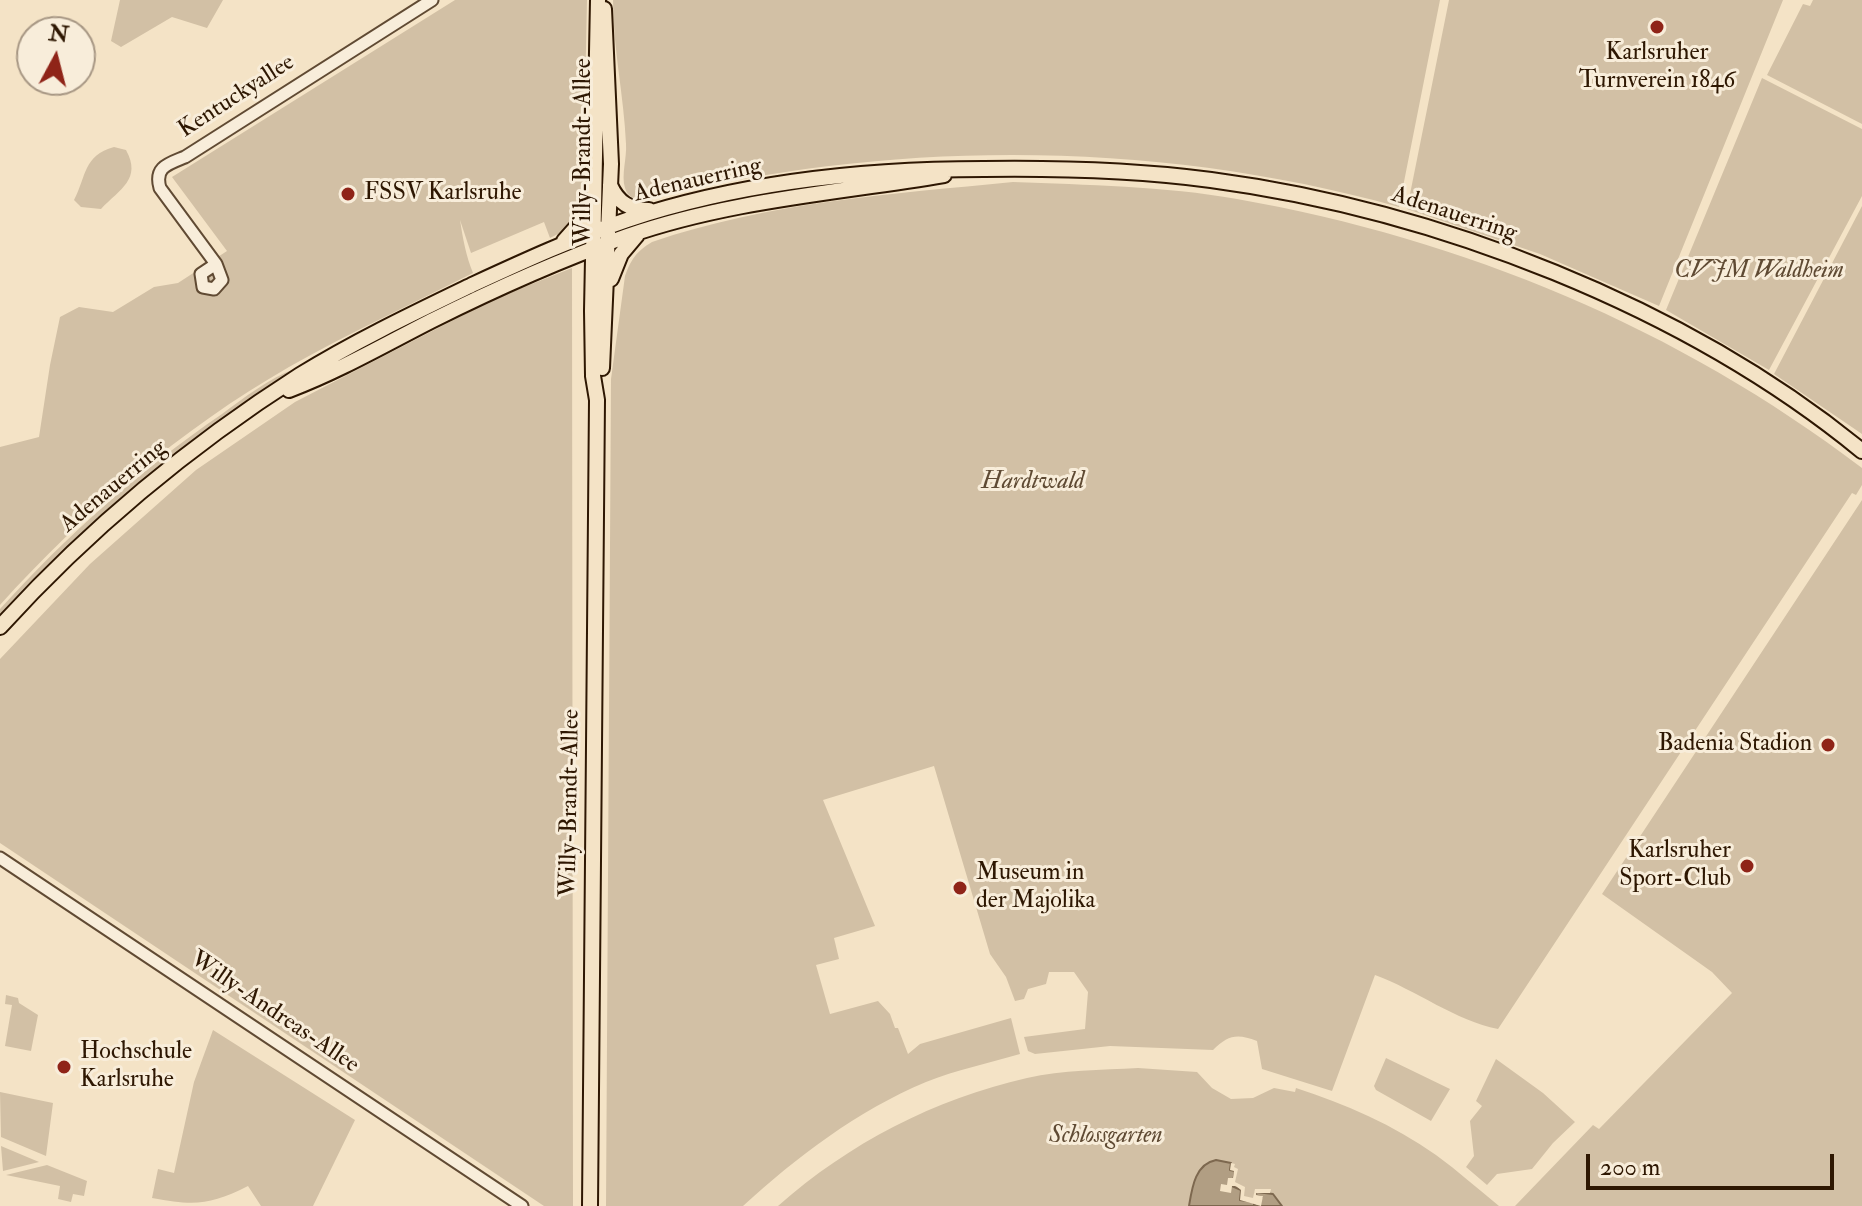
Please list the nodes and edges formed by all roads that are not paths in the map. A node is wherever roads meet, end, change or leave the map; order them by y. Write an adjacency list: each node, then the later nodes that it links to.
1 (432, 0): 13 (street, Kentuckyallee)
2 (600, 0): 4 (main road, Willy-Brandt-Allee); 5 (main road, Willy-Brandt-Allee)
3 (985, 169): 6 (main road, Adenauerring); 8 (main road, Adenauerring); 17 (main road, Adenauerring)
4 (610, 185): 6 (main road); 7 (main road, Willy-Brandt-Allee)
5 (594, 187): 9 (main road, Willy-Brandt-Allee); 11 (main road)
6 (662, 210): 7 (main road, Adenauerring)
7 (609, 227): 9 (main road, Adenauerring); 10 (main road, Willy-Brandt-Allee)
8 (642, 231): 10 (main road, Adenauerring); 14 (main road)
9 (593, 232): 11 (main road, Adenauerring); 12 (main road, Willy-Brandt-Allee)
10 (608, 243): 12 (main road, Adenauerring); 14 (main road, Willy-Brandt-Allee)
11 (558, 247): 15 (main road, Adenauerring)
12 (593, 249): 15 (main road, Adenauerring); 16 (main road, Willy-Brandt-Allee)
13 (216, 264)
14 (606, 294): 16 (main road, Willy-Brandt-Allee)
15 (270, 398): 18 (main road, Adenauerring)
16 (597, 400): 21 (main road, Willy-Brandt-Allee)
17 (1862, 451)
18 (0, 627)
19 (0, 858): 20 (street, Willy-Andreas-Allee)
20 (522, 1206)
21 (590, 1206)

